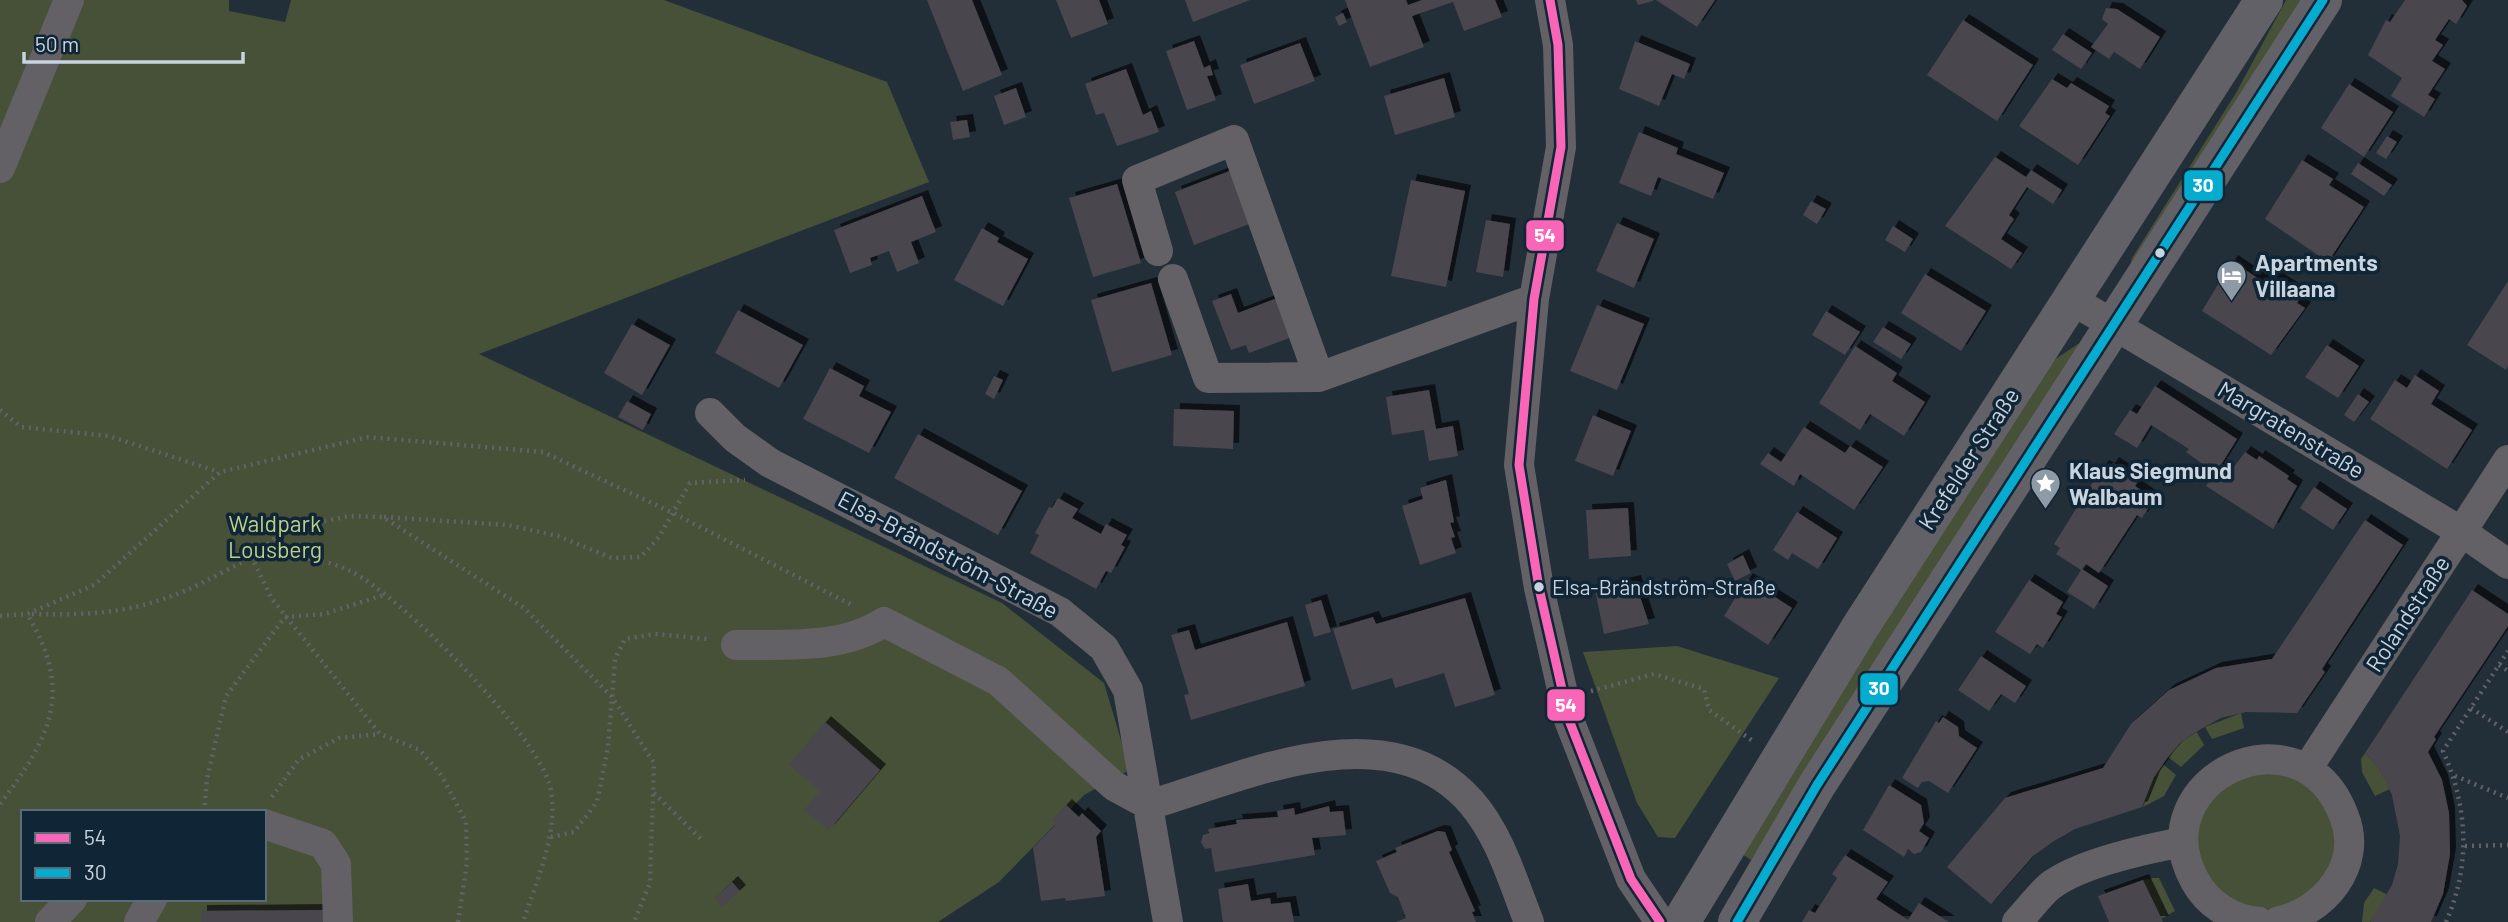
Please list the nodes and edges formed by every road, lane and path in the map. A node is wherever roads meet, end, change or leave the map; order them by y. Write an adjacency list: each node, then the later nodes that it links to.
1 (69, 0): 5 (street)
2 (2264, 0): 9 (main road, Krefelder Straße)
3 (2323, 0): 10 (main road)
4 (1552, 1): 8 (street)
5 (0, 168)
6 (1158, 251): 11 (street)
7 (1173, 279): 11 (street)
8 (1534, 299): 11 (street); 61 (street)
9 (2072, 300): 10 (street, Margratenstraße); 36 (main road, Krefelder Straße)
10 (2114, 324): 19 (street, Margratenstraße); 63 (main road)
11 (1319, 377)
12 (0, 410): 16 (path)
13 (710, 413): 15 (street, Elsa-Brändström-Straße)
14 (2508, 460): 19 (street, Rolandstraße)
15 (770, 463): 17 (path); 42 (street, Elsa-Brändström-Straße)
16 (220, 472): 17 (path); 23 (path)
17 (673, 513): 18 (path); 26 (path)
18 (383, 517): 20 (path); 32 (path)
19 (2462, 532): 21 (street, Margratenstraße); 37 (street, Rolandstraße)
20 (252, 558): 22 (path); 23 (path); 25 (path)
21 (2508, 564)
22 (387, 593): 25 (path); 45 (path)
23 (27, 614): 24 (path); 41 (path)
24 (0, 616)
25 (285, 617): 35 (path); 43 (path)
26 (884, 622): 27 (street); 42 (street)
27 (737, 645): 32 (path)
28 (2508, 651): 29 (path)
29 (2499, 665): 30 (path); 33 (path)
30 (2508, 671)
31 (1614, 683): 36 (path)
32 (612, 697): 39 (path); 45 (path)
33 (2471, 708): 34 (path); 38 (path)
34 (2508, 732)
35 (380, 734): 44 (path); 56 (path)
36 (1779, 757): 62 (main road, Krefelder Straße)
37 (2307, 769): 47 (street); 52 (street)
38 (2454, 776): 40 (path); 49 (path)
39 (653, 792): 46 (path); 58 (path)
40 (2508, 798)
41 (0, 804)
42 (1149, 805): 59 (street, Elsa-Brändström-Straße); 60 (street)
43 (204, 810)
44 (267, 813): 55 (street)
45 (551, 837): 57 (path)
46 (702, 840)
47 (2183, 842): 64 (street); 65 (street)
48 (2508, 845): 49 (path)
49 (2465, 846): 67 (path)
50 (70, 901): 53 (street)
51 (151, 901): 54 (street)
52 (2322, 913): 66 (street)
53 (50, 922)
54 (139, 922)
55 (338, 922)
56 (458, 922)
57 (523, 922)
58 (634, 922)
59 (1168, 922)
60 (1529, 922)
61 (1660, 922)
62 (1681, 922)
63 (1737, 922)
64 (2017, 922)
65 (2259, 922)
66 (2277, 922)
67 (2445, 922)

